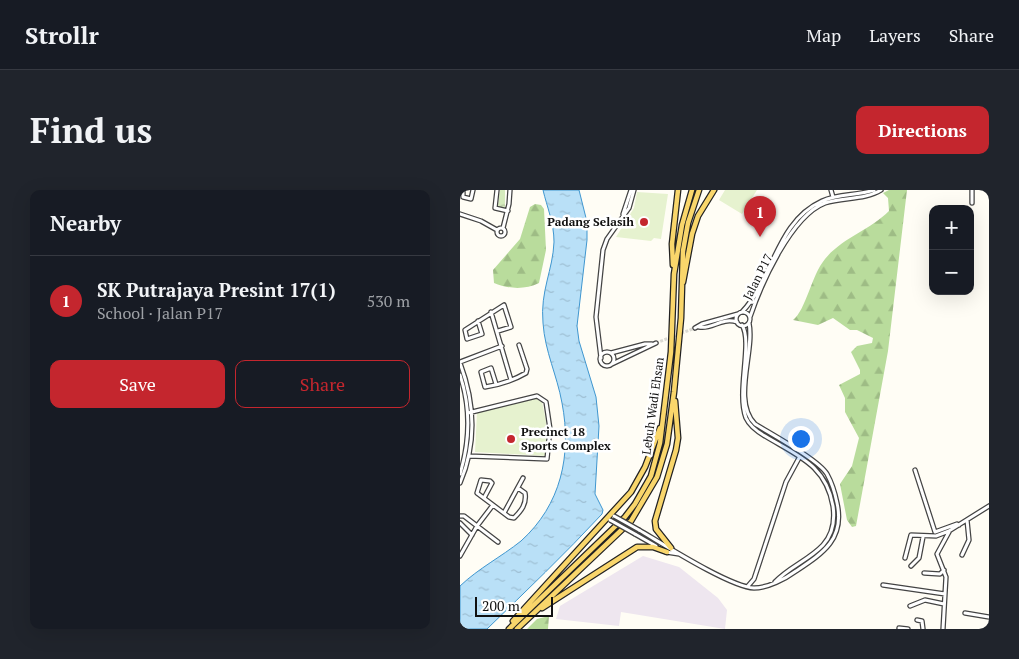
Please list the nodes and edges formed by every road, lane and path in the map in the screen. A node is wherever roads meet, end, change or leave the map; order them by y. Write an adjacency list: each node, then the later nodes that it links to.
1 (463, 190): 2 (street)
2 (473, 190)
3 (497, 190): 16 (street)
4 (510, 190): 16 (street)
5 (632, 190): 33 (street)
6 (678, 190): 20 (main road)
7 (692, 190): 20 (main road, Lebuh Wadi Ehsan)
8 (699, 190): 21 (main road, Lebuh Wadi Ehsan)
9 (714, 190): 21 (main road)
10 (831, 190): 14 (street)
11 (874, 190): 14 (street, Jalan P17)
12 (881, 190): 14 (street, Jalan P17)
13 (972, 190): 15 (street)
14 (834, 199): 23 (street, Jalan P17); 25 (street, Jalan P17)
15 (972, 203)
16 (508, 211): 18 (street)
17 (460, 214): 19 (street)
18 (503, 228): 19 (street); 19 (street)
19 (497, 230)
20 (674, 274): 43 (main road, Lebuh Wadi Ehsan)
21 (682, 285): 41 (main road, Lebuh Wadi Ehsan)
22 (492, 312): 26 (street); 30 (street); 30 (street)
23 (742, 312): 24 (street); 25 (street)
24 (738, 314): 27 (street); 27 (street)
25 (750, 316): 28 (street)
26 (478, 321): 26 (street)
27 (737, 322): 29 (street)
28 (749, 323): 29 (street); 47 (street)
29 (742, 325): 45 (street)
30 (498, 331): 32 (street)
31 (519, 345): 39 (street)
32 (502, 346): 36 (street); 39 (street)
33 (600, 349): 34 (street); 35 (street)
34 (609, 353): 35 (street); 37 (street); 37 (street)
35 (601, 358): 37 (street)
36 (460, 363): 42 (street)
37 (612, 364)
38 (460, 375): 42 (street)
39 (512, 380): 40 (street)
40 (496, 384): 40 (street)
41 (674, 392): 68 (main road); 91 (main road, Lebuh Wadi Ehsan)
42 (471, 413): 44 (street); 44 (street); 48 (street)
43 (664, 415): 56 (main road); 93 (main road, Lebuh Wadi Ehsan)
44 (469, 456): 48 (street)
45 (799, 458): 47 (street); 80 (street)
46 (915, 470): 61 (street)
47 (824, 474): 74 (street); 76 (street)
48 (461, 475): 50 (street)
49 (522, 478): 51 (street)
50 (460, 483)
51 (518, 488): 55 (street); 55 (street)
52 (484, 498): 52 (street); 53 (street)
53 (493, 505): 55 (street); 62 (street)
54 (989, 506): 59 (street)
55 (504, 513)
56 (610, 514): 58 (main road); 68 (street, bridge)
57 (460, 516): 62 (street)
58 (606, 518): 70 (street, bridge); 93 (main road)
59 (967, 520): 61 (street); 72 (street)
60 (460, 523): 64 (street)
61 (960, 525): 63 (street)
62 (477, 526): 64 (street); 66 (street)
63 (949, 531): 65 (street); 78 (street)
64 (472, 535): 69 (street)
65 (923, 537): 75 (street); 77 (street)
66 (498, 542)
67 (460, 545): 69 (street)
68 (671, 548): 71 (street)
69 (464, 550): 73 (street)
70 (667, 552): 71 (street); 91 (main road)
71 (682, 554): 83 (street)
72 (962, 555)
73 (460, 556)
74 (810, 556): 76 (street); 81 (street)
75 (906, 558)
76 (814, 560): 81 (street)
77 (911, 566)
78 (944, 570): 79 (street); 85 (street)
79 (924, 573)
80 (754, 580): 83 (street); 84 (street)
81 (774, 582): 84 (street)
82 (884, 585): 85 (street)
83 (747, 586): 84 (street)
84 (760, 587)
85 (945, 594): 86 (street)
86 (944, 604): 87 (street); 97 (street)
87 (910, 606)
88 (965, 613): 89 (street)
89 (989, 617)
90 (917, 620): 96 (street)
91 (522, 624): 94 (main road, Lebuh Wadi Ehsan)
92 (899, 628): 95 (street)
93 (507, 629)
94 (517, 629)
95 (908, 629)
96 (923, 629)
97 (943, 629)

